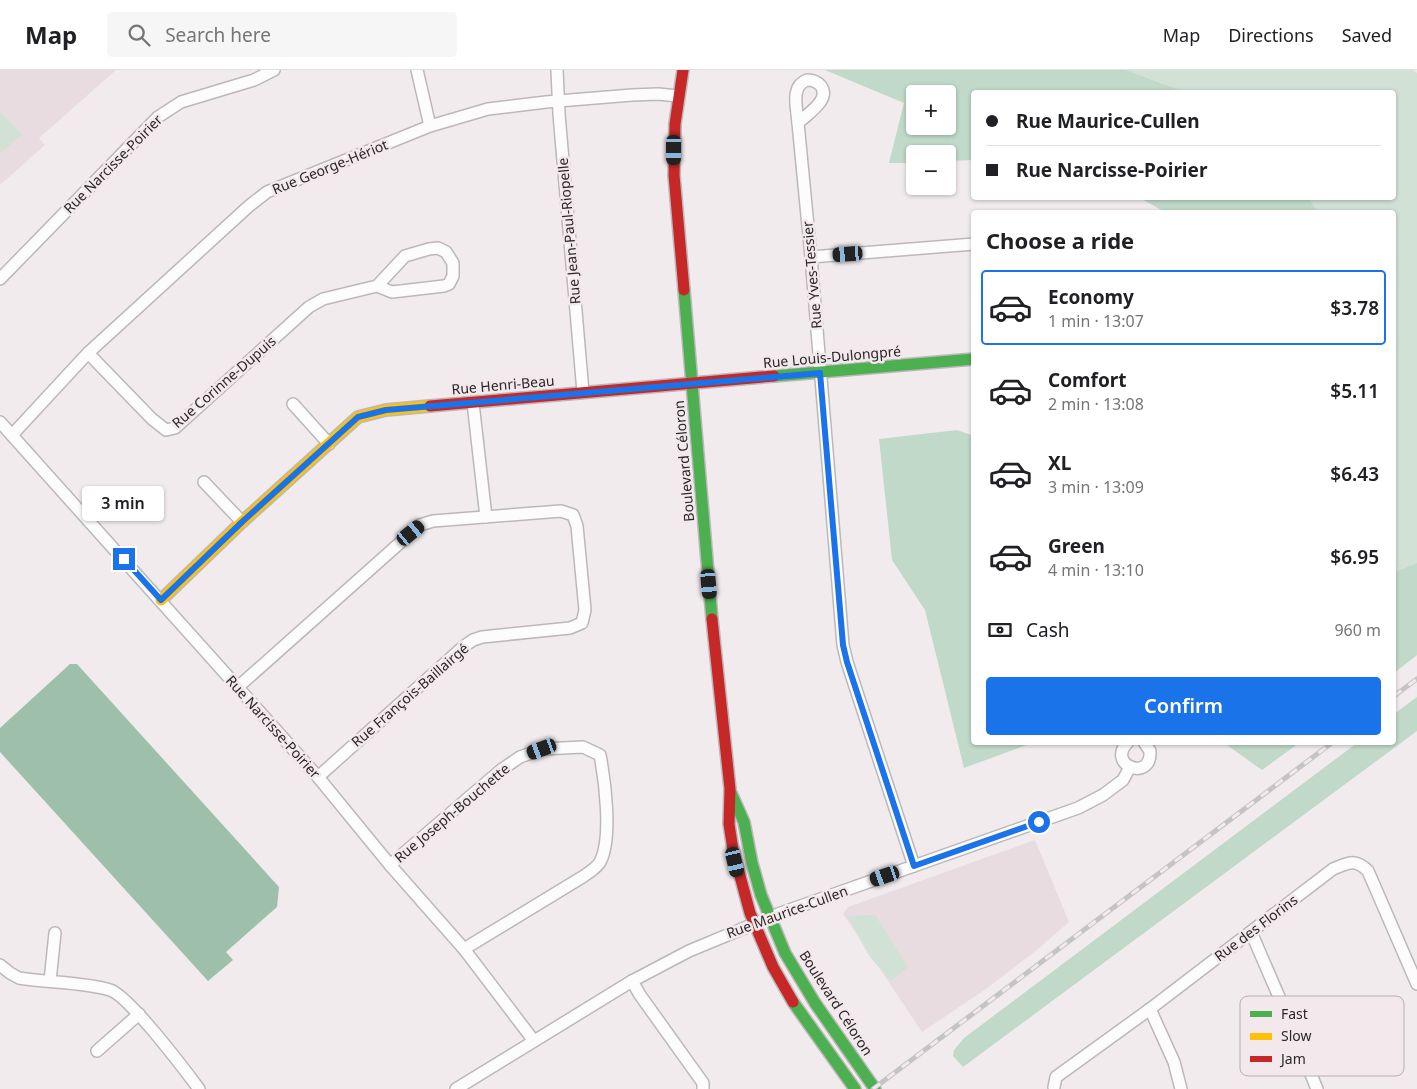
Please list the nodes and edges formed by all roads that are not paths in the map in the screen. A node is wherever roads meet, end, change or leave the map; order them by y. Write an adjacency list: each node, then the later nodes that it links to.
1 (274, 70): 11 (street, Rue Narcisse-Poirier)
2 (416, 70): 8 (street)
3 (557, 70): 6 (street, Rue Jean-Paul-Riopelle)
4 (683, 70): 5 (street, Boulevard Céloron)
5 (678, 96): 6 (street, Rue George-Hériot); 16 (street, Boulevard Céloron)
6 (559, 101): 8 (street, Rue George-Hériot); 17 (street, Rue Jean-Paul-Riopelle)
7 (798, 123): 10 (street, Rue Yves-Tessier)
8 (430, 126): 13 (street, Rue George-Hériot)
9 (971, 244): 10 (street)
10 (811, 257): 15 (street, Rue Yves-Tessier)
11 (0, 280)
12 (377, 286): 12 (street, Rue Corinne-Dupuis); 13 (street, Rue Corinne-Dupuis)
13 (88, 353): 21 (street, Rue George-Hériot)
14 (971, 360): 15 (street, Rue Louis-Dulongpré)
15 (820, 373): 16 (street, Rue Louis-Dulongpré); 34 (street, Rue Yves-Tessier)
16 (692, 383): 17 (street, Rue Henri-Beau); 32 (street, Boulevard Céloron)
17 (583, 392): 18 (street, Rue Henri-Beau)
18 (474, 402): 22 (street, Rue Henri-Beau); 24 (street)
19 (293, 404): 22 (street)
20 (0, 422): 21 (street, Rue Narcisse-Poirier)
21 (12, 435): 26 (street, Rue Narcisse-Poirier)
22 (329, 444): 25 (street, Rue Henri-Beau)
23 (204, 482): 25 (street)
24 (486, 517): 27 (street, Rue François-Baillairgé); 31 (street, Rue François-Baillairgé)
25 (242, 522): 26 (street, Rue Henri-Beau)
26 (161, 600): 27 (street, Rue Narcisse-Poirier)
27 (238, 687): 31 (street, Rue Narcisse-Poirier)
28 (1126, 745): 30 (street)
29 (1146, 745): 30 (street, Rue Maurice-Cullen)
30 (1130, 767): 34 (street, Rue Maurice-Cullen)
31 (318, 776): 33 (street, Rue Narcisse-Poirier)
32 (730, 789): 35 (street, Boulevard Céloron); 36 (street, Boulevard Céloron)
33 (390, 865): 39 (street, Rue Narcisse-Poirier); 39 (street, Rue Joseph-Bouchette)
34 (914, 866): 35 (street, Rue Maurice-Cullen)
35 (770, 917): 36 (street, Rue Maurice-Cullen); 55 (street, Boulevard Céloron)
36 (754, 924): 41 (street, Rue Maurice-Cullen); 54 (street, Boulevard Céloron)
37 (1251, 932): 43 (street, Rue des Florins); 44 (street); 45 (street, Rue des Florins)
38 (55, 933): 42 (street)
39 (464, 950): 47 (street, Rue Narcisse-Poirier)
40 (0, 965): 42 (street)
41 (632, 981): 47 (street, Rue Maurice-Cullen); 53 (street)
42 (50, 982): 46 (street)
43 (1417, 984)
44 (1279, 996)
45 (1150, 1009): 50 (street, Rue des Florins); 56 (street)
46 (139, 1014): 48 (street); 51 (street)
47 (534, 1041): 52 (street, Rue Maurice-Cullen)
48 (97, 1051)
49 (1312, 1076): 57 (street)
50 (1054, 1088)
51 (199, 1089)
52 (456, 1089)
53 (703, 1089)
54 (855, 1089)
55 (875, 1089)
56 (1181, 1089)
57 (1317, 1089)

